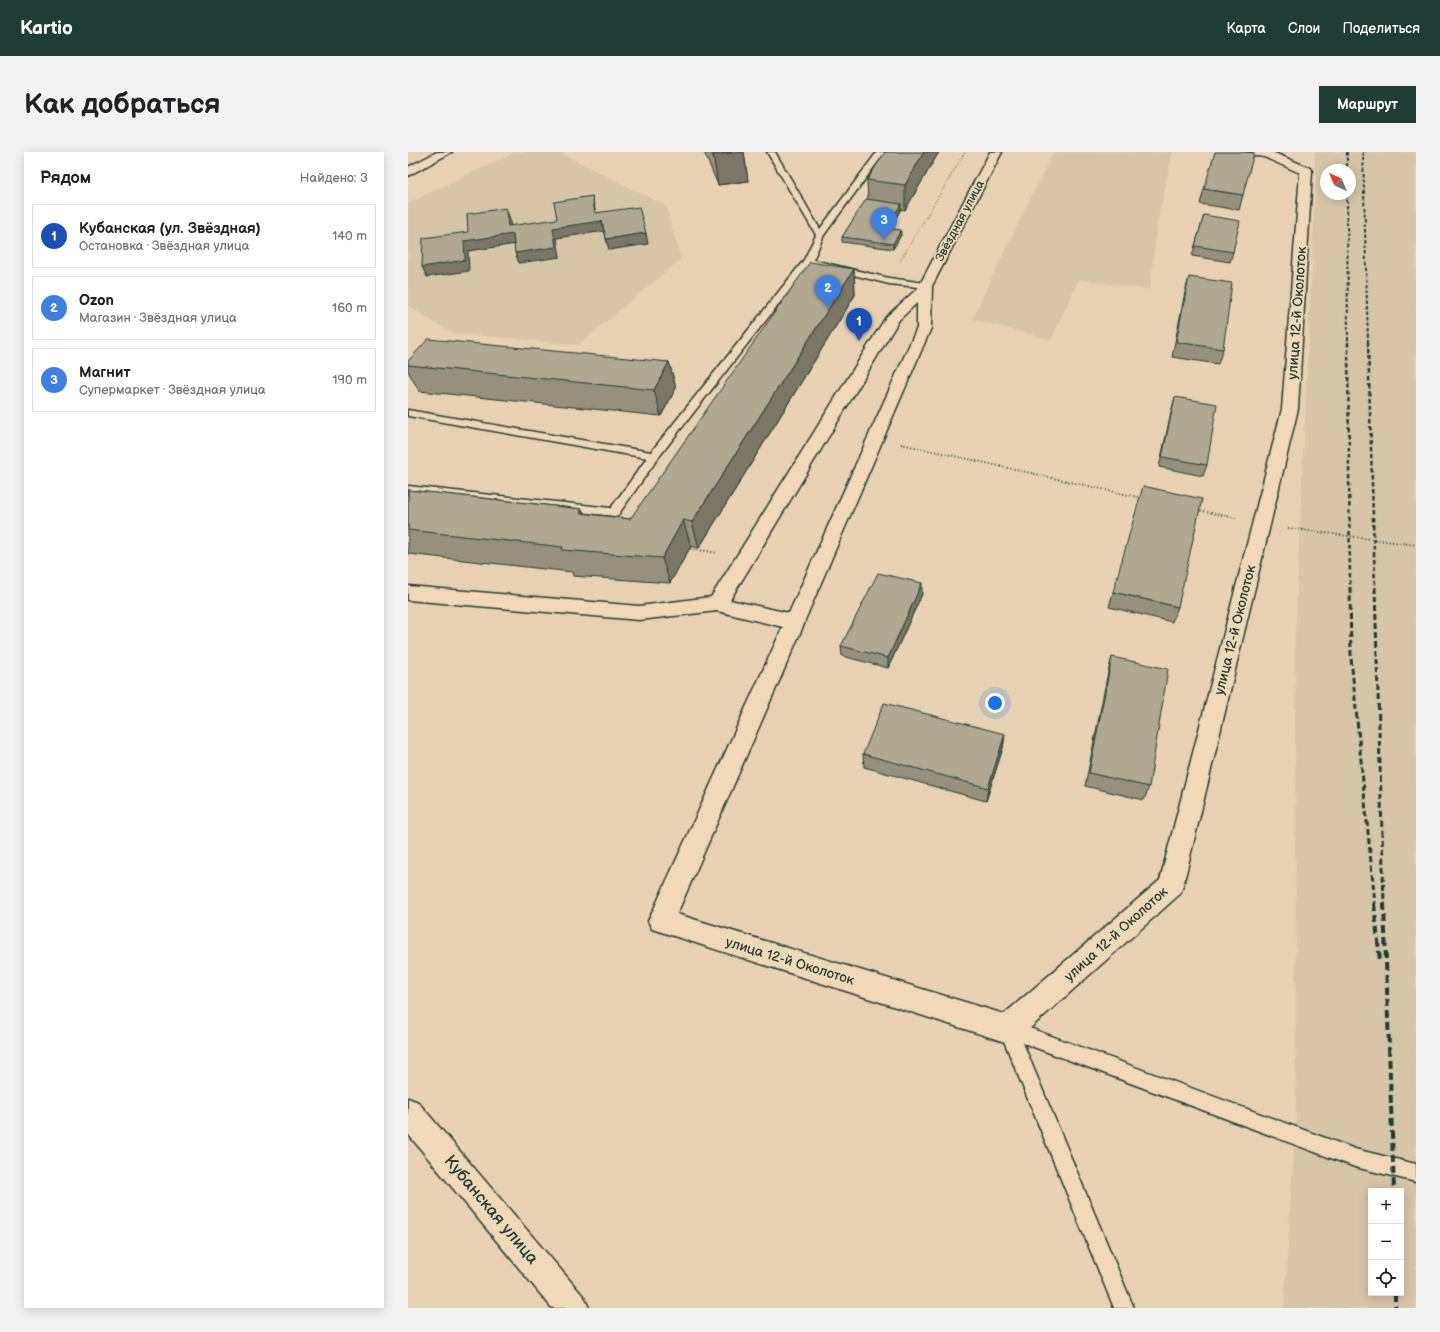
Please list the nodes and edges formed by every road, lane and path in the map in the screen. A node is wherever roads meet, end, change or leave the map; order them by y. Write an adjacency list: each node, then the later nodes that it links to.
1 (446, 152): 7 (street)
2 (771, 152): 8 (lane)
3 (880, 152): 8 (lane)
4 (965, 152): 10 (path)
5 (996, 152): 11 (street, Звёздная улица)
6 (1253, 152): 18 (street, улица 12-й Околоток)
7 (408, 172)
8 (820, 236): 9 (lane)
9 (808, 261): 10 (lane); 14 (lane)
10 (889, 281): 11 (lane)
11 (925, 288): 13 (street); 23 (street)
12 (408, 413): 14 (lane)
13 (876, 438): 16 (path); 24 (street)
14 (654, 456): 15 (lane)
15 (408, 490)
16 (1146, 499)
17 (1192, 509): 18 (path)
18 (1261, 524): 19 (path); 25 (street, улица 12-й Околоток)
19 (1416, 545)
20 (681, 547): 21 (path)
21 (718, 553)
22 (408, 593): 23 (street)
23 (717, 604): 24 (street)
24 (795, 622): 25 (street, улица 12-й Околоток)
25 (1008, 1029): 27 (lane); 29 (lane)
26 (408, 1112): 28 (street, Кубанская улица)
27 (1416, 1173)
28 (573, 1308)
29 (1124, 1308)

